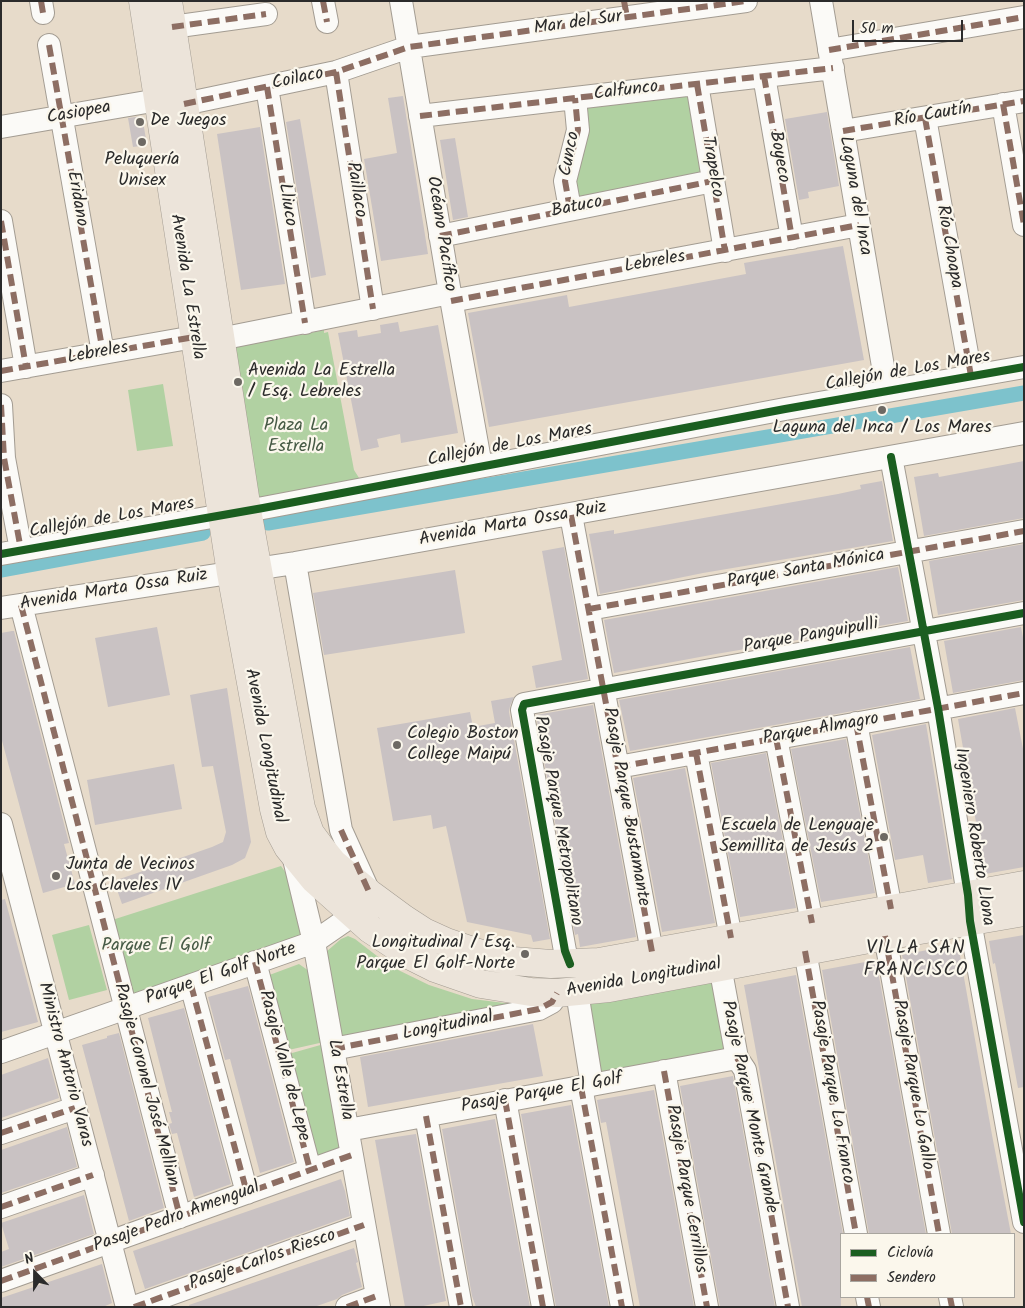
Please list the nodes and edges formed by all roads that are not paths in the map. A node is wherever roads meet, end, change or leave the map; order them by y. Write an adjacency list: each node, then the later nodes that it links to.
1 (143, 1): 17 (main road, Avenida La Estrella)
2 (402, 1): 10 (street, Océano Pacífico)
3 (746, 1): 5 (street, Mar del Sur)
4 (821, 1): 11 (street, Laguna del Inca)
5 (625, 9): 10 (street, Mar del Sur)
6 (170, 14): 7 (street); 19 (main road, Avenida La Estrella)
7 (266, 14)
8 (1024, 17): 11 (street, Calfunco)
9 (49, 45): 21 (street, Eridano)
10 (409, 47): 12 (street, Coilaco); 20 (street, Océano Pacífico)
11 (831, 59): 13 (street, Calfunco); 24 (street, Laguna del Inca)
12 (336, 72): 15 (street, Coilaco); 35 (street, Paillaco)
13 (764, 76): 14 (street, Calfunco); 32 (street, Boyeco)
14 (697, 84): 16 (street, Calfunco); 25 (street, Trapelco)
15 (267, 87): 19 (street, Coilaco); 36 (street, Lliuco)
16 (575, 98): 20 (street, Calfunco); 27 (street, Cunco)
17 (158, 100): 21 (street, Casiopea); 37 (main road, Avenida La Estrella)
18 (1013, 103): 22 (street, Río Cautín); 26 (street)
19 (184, 104): 37 (main road, Avenida La Estrella)
20 (420, 116): 31 (street, Océano Pacífico)
21 (62, 117): 23 (street, Casiopea); 38 (street, Eridano)
22 (925, 118): 24 (street, Río Cautín); 42 (street, Río Choapa)
23 (1, 127)
24 (843, 131): 29 (street, Laguna del Inca)
25 (714, 181): 27 (street, Batuco); 33 (street, Trapelco)
26 (1020, 181): 30 (street)
27 (570, 210): 31 (street, Batuco)
28 (1, 221): 39 (street)
29 (859, 225): 32 (street, Lebreles); 43 (street, Laguna del Inca)
30 (1024, 225)
31 (440, 236): 34 (street, Océano Pacífico)
32 (792, 238): 33 (street, Lebreles)
33 (725, 250): 34 (street, Lebreles)
34 (450, 297): 35 (street, Lebreles); 47 (street, Océano Pacífico)
35 (373, 309): 36 (street, Lebreles)
36 (305, 323): 37 (street, Lebreles)
37 (207, 338): 38 (street, Lebreles); 48 (main road, Avenida La Estrella)
38 (102, 353): 39 (street, Lebreles)
39 (26, 367): 41 (street, Lebreles)
40 (1024, 367): 42 (street, Callejón de Los Mares)
41 (1, 371)
42 (971, 376): 43 (street, Callejón de Los Mares)
43 (887, 390): 47 (street, Callejón de Los Mares)
44 (1, 405): 51 (street)
45 (1024, 433): 46 (street, Avenida Marta Ossa Ruiz)
46 (891, 457): 49 (street, Avenida Marta Ossa Ruiz); 52 (street, Ingeniero Roberto Llona)
47 (481, 466): 48 (street, Callejón de Los Mares)
48 (234, 512): 51 (street, Callejón de Los Mares); 54 (main road, Avenida La Estrella); 55 (main road, Avenida La Estrella)
49 (571, 515): 53 (street, Avenida Marta Ossa Ruiz); 57 (street, Pasaje Parque Bustamante)
50 (1024, 531): 52 (street, Parque Santa Mónica)
51 (11, 552)
52 (909, 552): 57 (street, Parque Santa Mónica); 59 (street, Ingeniero Roberto Llona)
53 (295, 563): 54 (street, Avenida Marta Ossa Ruiz); 70 (street)
54 (257, 569): 55 (street, Avenida Marta Ossa Ruiz); 70 (main road, Avenida Longitudinal)
55 (231, 573): 56 (street, Avenida Marta Ossa Ruiz); 68 (main road, Avenida Longitudinal)
56 (11, 606): 86 (street, Pasaje Coronel José Mellian)
57 (588, 609): 60 (street, Pasaje Parque Bustamante)
58 (1024, 613): 59 (street, Parque Panguipulli)
59 (924, 631): 60 (street, Parque Panguipulli); 62 (street, Ingeniero Roberto Llona)
60 (604, 690): 66 (street, Pasaje Parque Bustamante); 82 (street, Pasaje Parque Metropolitano)
61 (1023, 696): 62 (street, Parque Almagro)
62 (938, 708): 63 (street, Parque Almagro); 71 (street, Ingeniero Roberto Llona)
63 (856, 724): 64 (street, Parque Almagro); 72 (street)
64 (776, 738): 65 (street, Parque Almagro); 75 (street)
65 (696, 753): 66 (street, Parque Almagro); 77 (street)
66 (618, 767): 80 (street, Pasaje Parque Bustamante)
67 (1, 824): 87 (street, Ministro Antorio Varas)
68 (293, 855): 74 (main road, Avenida Longitudinal); 78 (street, La Estrella)
69 (1024, 885): 71 (main road, Avenida Longitudinal)
70 (370, 894): 74 (street, Parque El Golf Norte); 82 (main road, Avenida Longitudinal)
71 (969, 908): 72 (main road, Avenida Longitudinal); 73 (main road, Avenida Longitudinal); 76 (main road, Avenida Longitudinal); 104 (street, Ingeniero Roberto Llona)
72 (891, 909): 75 (main road, Avenida Longitudinal)
73 (1024, 912)
74 (353, 915): 78 (street, Parque El Golf Norte); 85 (main road, Avenida Longitudinal)
75 (812, 923): 77 (main road, Avenida Longitudinal)
76 (885, 936): 79 (main road, Avenida Longitudinal); 107 (street, Pasaje Parque Lo Gallo)
77 (731, 938): 80 (main road, Avenida Longitudinal)
78 (314, 942): 81 (street, Parque El Golf Norte); 88 (street, La Estrella)
79 (805, 951): 83 (main road, Avenida Longitudinal); 106 (street, Pasaje Parque Lo Franco)
80 (652, 952): 82 (main road, Avenida Longitudinal)
81 (255, 962): 84 (street, Parque El Golf Norte); 99 (street, Pasaje Valle de Lepe)
82 (570, 964)
83 (720, 966): 85 (main road, Avenida Longitudinal); 90 (street, Pasaje Parque Monte Grande)
84 (191, 985): 86 (street, Parque El Golf Norte); 101 (street)
85 (567, 993): 88 (street, Longitudinal); 92 (street)
86 (126, 1008): 87 (street, Parque El Golf Norte); 103 (street, Pasaje Coronel José Mellian)
87 (56, 1032): 89 (street, Parque El Golf Norte); 94 (street, Ministro Antorio Varas)
88 (333, 1049): 96 (street, La Estrella)
89 (1, 1052)
90 (737, 1058): 91 (street, Pasaje Parque El Golf); 118 (street, Pasaje Parque Monte Grande)
91 (664, 1071): 92 (street, Pasaje Parque El Golf); 117 (street, Pasaje Parque Cerrillos)
92 (587, 1086): 93 (street, Pasaje Parque El Golf); 116 (street)
93 (505, 1100): 95 (street, Pasaje Parque El Golf); 115 (street)
94 (75, 1108): 97 (street); 100 (street, Ministro Antorio Varas)
95 (426, 1116): 96 (street, Pasaje Parque El Golf); 114 (street)
96 (348, 1130): 98 (street, La Estrella)
97 (1, 1133)
98 (352, 1155): 99 (street, Pasaje Pedro Amengual); 105 (street, La Estrella)
99 (310, 1170): 101 (street, Pasaje Pedro Amengual)
100 (93, 1175): 102 (street); 108 (street, Ministro Antorio Varas)
101 (247, 1193): 103 (street, Pasaje Pedro Amengual)
102 (1, 1207)
103 (180, 1217): 108 (street, Pasaje Pedro Amengual)
104 (1024, 1222)
105 (364, 1225): 110 (street, La Estrella); 112 (street, Pasaje Carlos Riesco)
106 (856, 1233)
107 (939, 1233)
108 (110, 1243): 109 (street, Pasaje Pedro Amengual); 111 (street, Ministro Antorio Varas)
109 (1, 1280)
110 (378, 1302): 113 (street)
111 (127, 1307)
112 (134, 1307)
113 (347, 1307)
114 (461, 1307)
115 (543, 1307)
116 (622, 1307)
117 (707, 1307)
118 (788, 1307)

